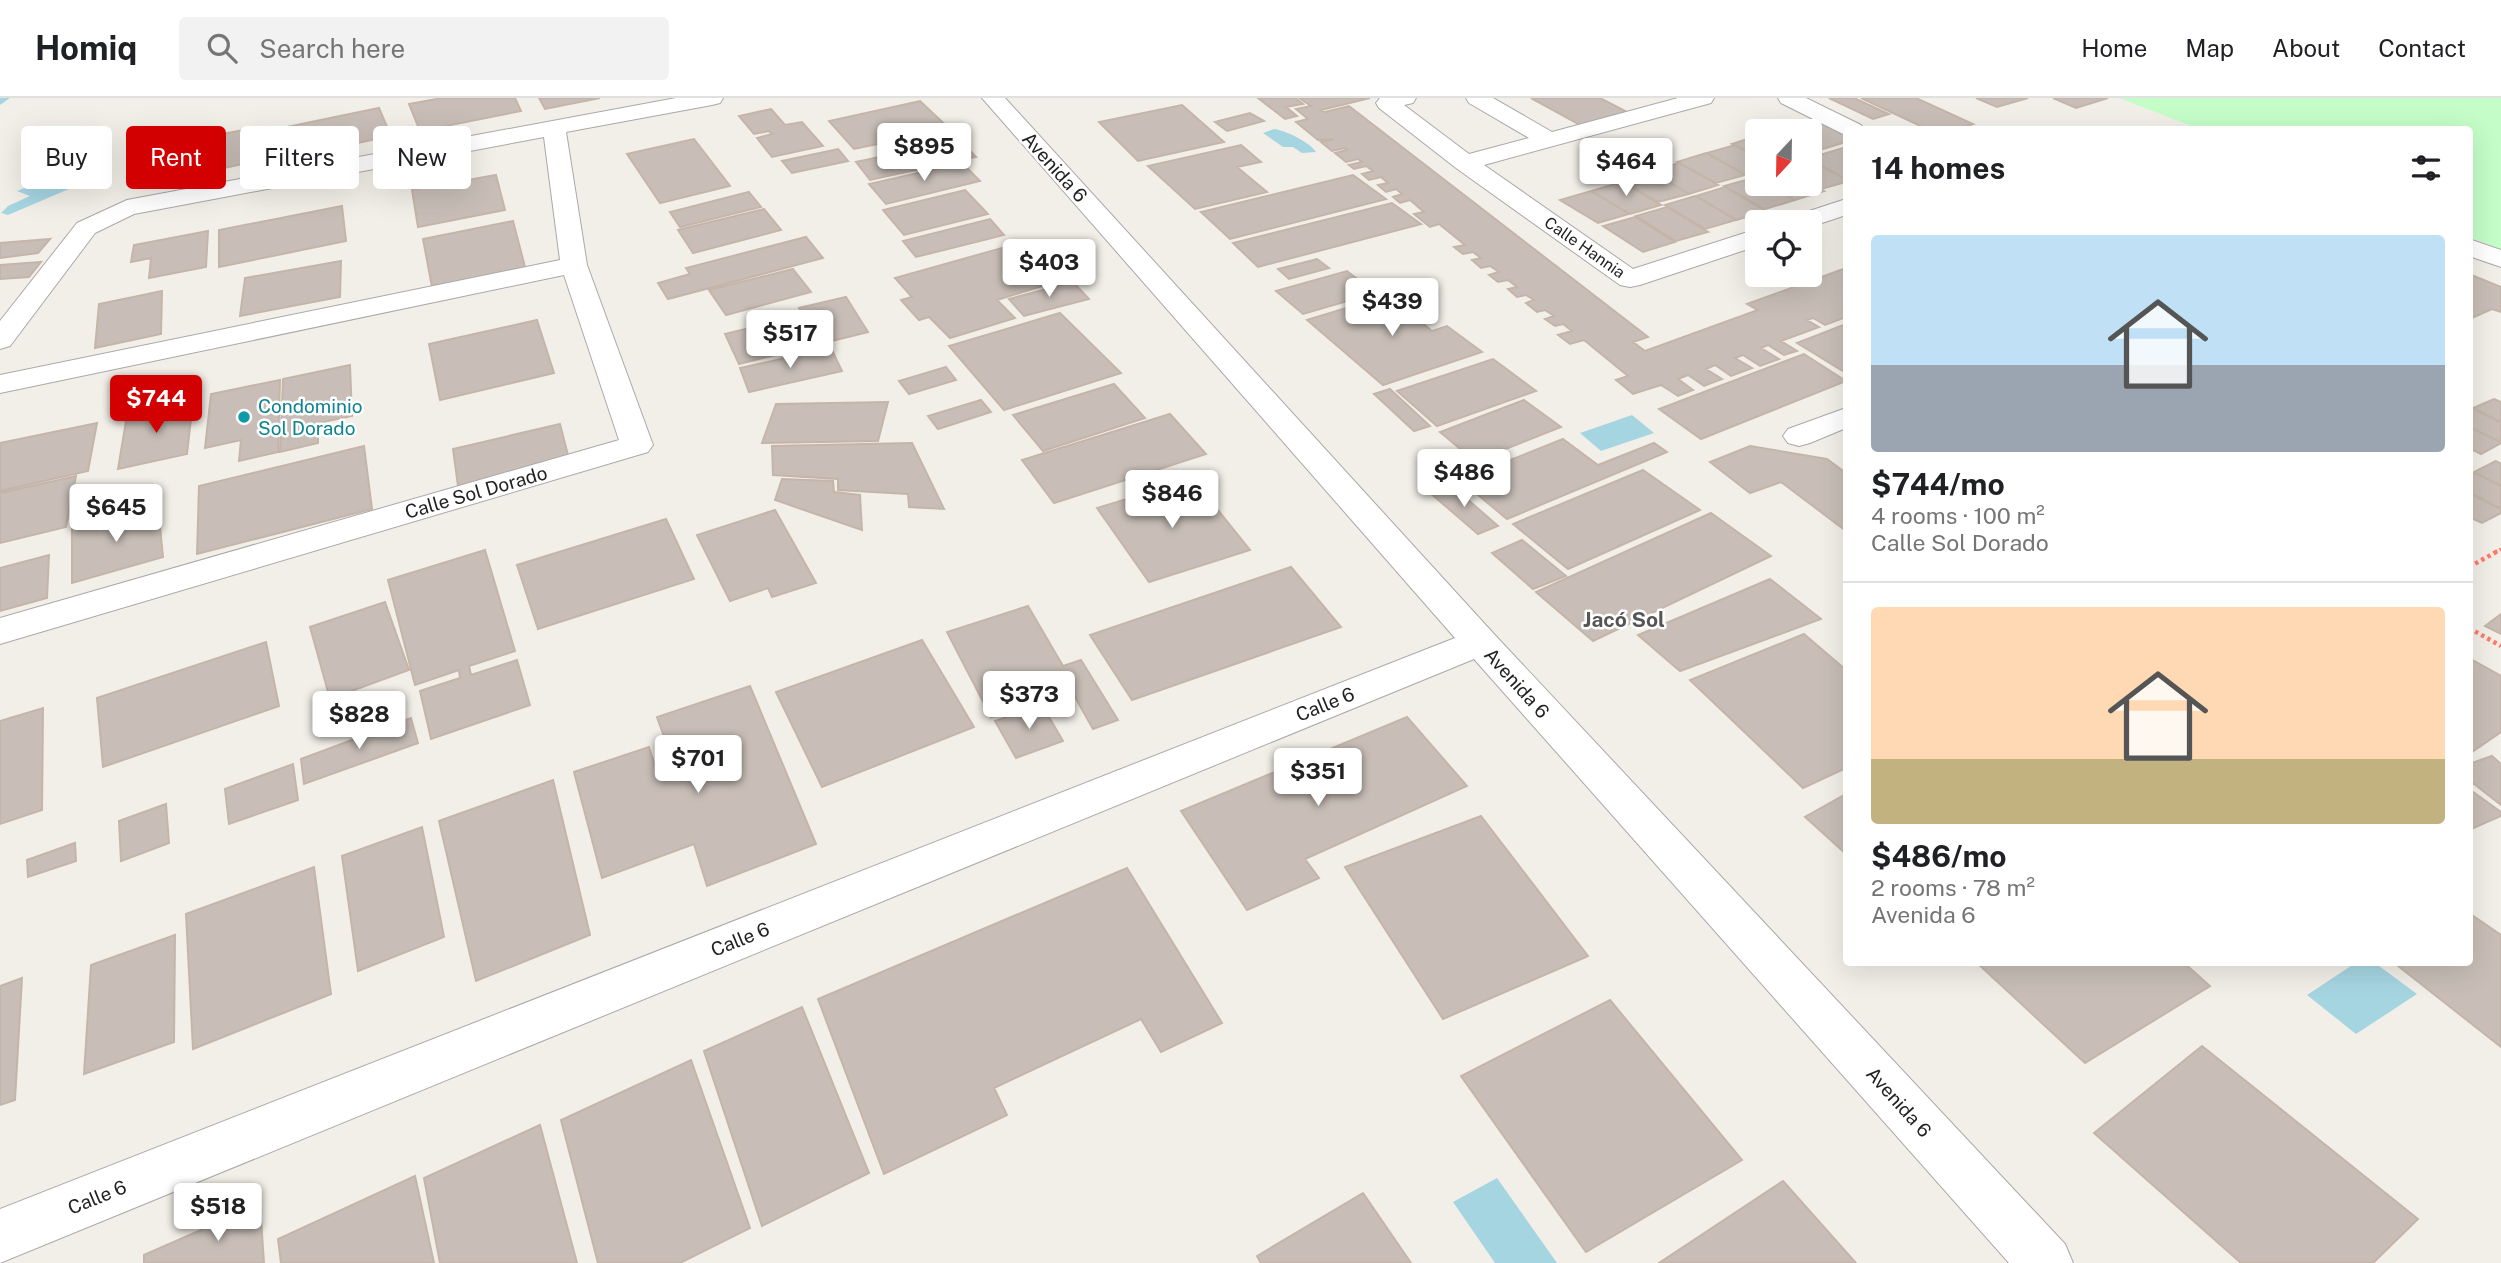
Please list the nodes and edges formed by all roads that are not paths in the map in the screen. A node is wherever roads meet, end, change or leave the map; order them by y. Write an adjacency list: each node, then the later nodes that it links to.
1 (712, 98): 8 (street)
2 (993, 98): 22 (street, Avenida 6)
3 (1405, 98): 10 (street, Calle Hannia)
4 (1477, 98): 9 (street)
5 (1703, 98): 9 (street)
6 (1788, 98): 7 (street)
7 (1845, 126)
8 (554, 128): 16 (street, Calle Sol Dorado); 17 (street)
9 (1548, 139): 10 (street)
10 (1465, 163): 13 (street, Calle Hannia)
11 (1843, 208): 12 (street)
12 (1822, 215)
13 (1745, 241)
14 (2473, 248): 15 (street)
15 (2501, 259)
16 (574, 265): 18 (street); 21 (street, Calle Sol Dorado)
17 (0, 340)
18 (0, 384)
19 (1843, 418): 20 (street)
20 (1799, 436)
21 (0, 631)
22 (1480, 642): 23 (street, Calle 6); 24 (street, Avenida 6)
23 (0, 1236)
24 (2046, 1263)

